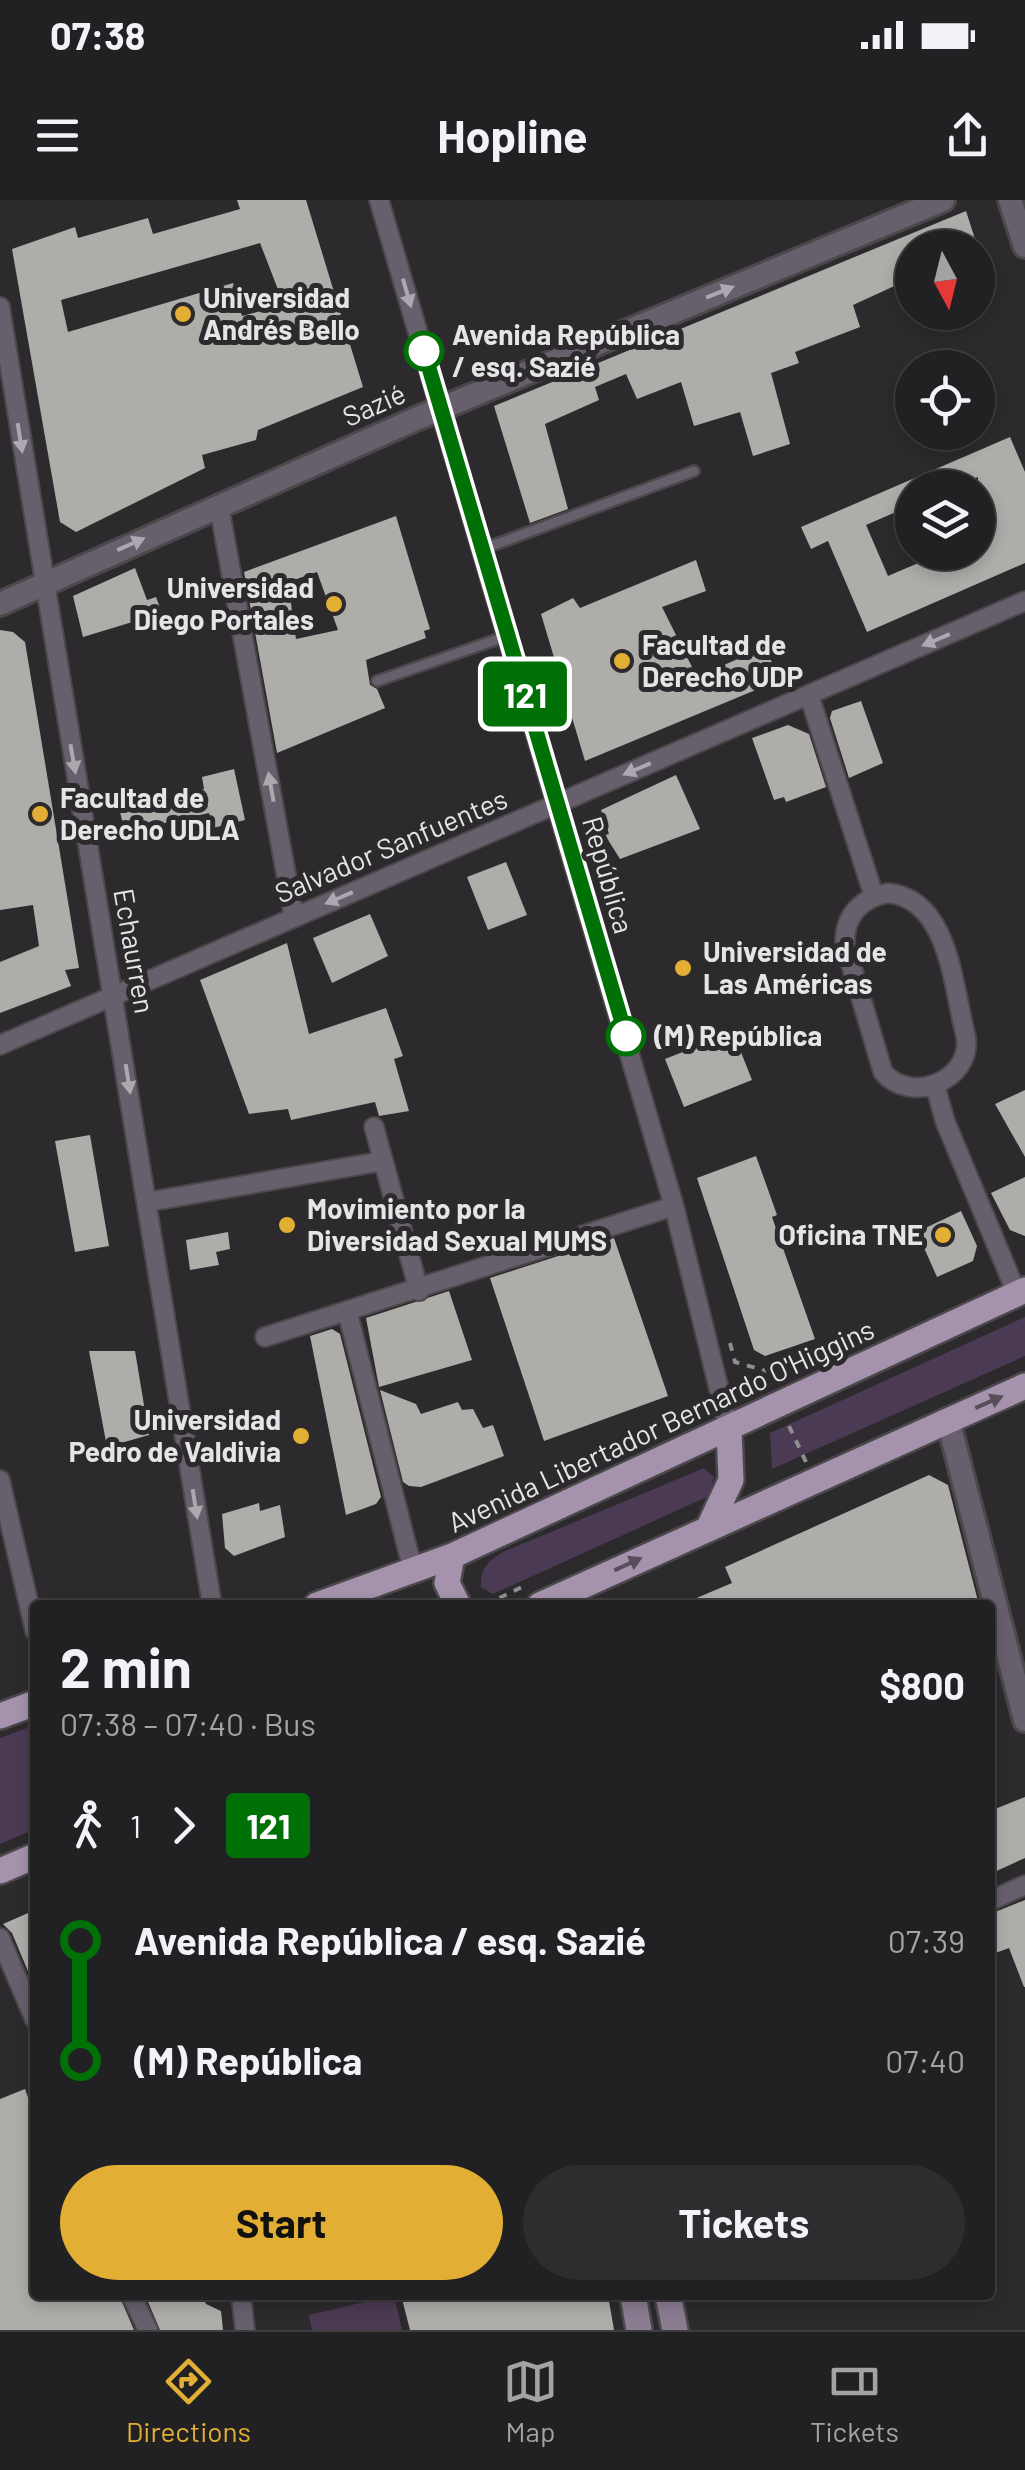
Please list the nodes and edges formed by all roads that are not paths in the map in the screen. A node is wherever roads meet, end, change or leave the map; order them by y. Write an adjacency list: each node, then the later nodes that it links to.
1 (379, 200): 6 (street, República, one-way to 6)
2 (943, 200): 6 (street, Sazié, one-way to 2)
3 (1010, 200): 4 (street)
4 (1025, 246)
5 (0, 307): 10 (street, Echaurren, one-way to 10)
6 (441, 408): 8 (street, Sazié); 9 (street, República)
7 (694, 471): 9 (lane)
8 (219, 506): 10 (street, Sazié, one-way to 8); 18 (street, one-way to 8)
9 (482, 550): 13 (street, República)
10 (42, 583): 12 (street, Sazié); 19 (street, Echaurren, one-way to 19)
11 (1025, 601): 15 (street, Salvador Sanfuentes, one-way to 15)
12 (0, 604)
13 (508, 636): 14 (lane); 16 (street, República)
14 (377, 681)
15 (809, 694): 16 (street, Salvador Sanfuentes, one-way to 16); 17 (street)
16 (558, 803): 18 (street, Salvador Sanfuentes, one-way to 18); 25 (street, República)
17 (874, 896): 21 (street); 21 (street)
18 (294, 918): 19 (street, Salvador Sanfuentes)
19 (114, 996): 20 (street, Salvador Sanfuentes); 24 (street, Echaurren, one-way to 24)
20 (0, 1045)
21 (935, 1085): 27 (street)
22 (374, 1126): 23 (street)
23 (383, 1161): 24 (street); 26 (street)
24 (147, 1202): 37 (street, Echaurren, one-way to 37)
25 (674, 1206): 26 (street); 32 (street, República)
26 (419, 1291): 28 (street)
27 (1021, 1292): 32 (main road, Avenida Libertador Bernardo O'Higgins)
28 (348, 1314): 29 (street); 36 (street)
29 (265, 1336)
30 (1025, 1386): 31 (main road, one-way to 30)
31 (948, 1420): 34 (main road); 41 (street)
32 (729, 1430): 34 (main road); 35 (main road, Avenida Libertador Bernardo O'Higgins)
33 (0, 1480): 43 (street)
34 (709, 1527): 40 (main road, one-way to 34)
35 (452, 1556): 36 (main road, Avenida Libertador Bernardo O'Higgins); 39 (main road)
36 (413, 1571): 38 (main road, Avenida Libertador Bernardo O'Higgins)
37 (211, 1600)
38 (331, 1600)
39 (456, 1600)
40 (551, 1600)
41 (994, 1600)
42 (995, 1603): 46 (street)
43 (30, 1609)
44 (30, 1705): 45 (main road)
45 (0, 1716)
46 (1025, 1720)
47 (30, 1858): 48 (main road)
48 (0, 1871)
49 (1025, 1885): 50 (street)
50 (995, 1899)
51 (0, 1938): 52 (street)
52 (30, 2008)
53 (133, 2300): 57 (street)
54 (241, 2300): 58 (street)
55 (634, 2300): 59 (main road)
56 (669, 2300): 60 (main road)
57 (148, 2330)
58 (244, 2330)
59 (639, 2330)
60 (675, 2330)

